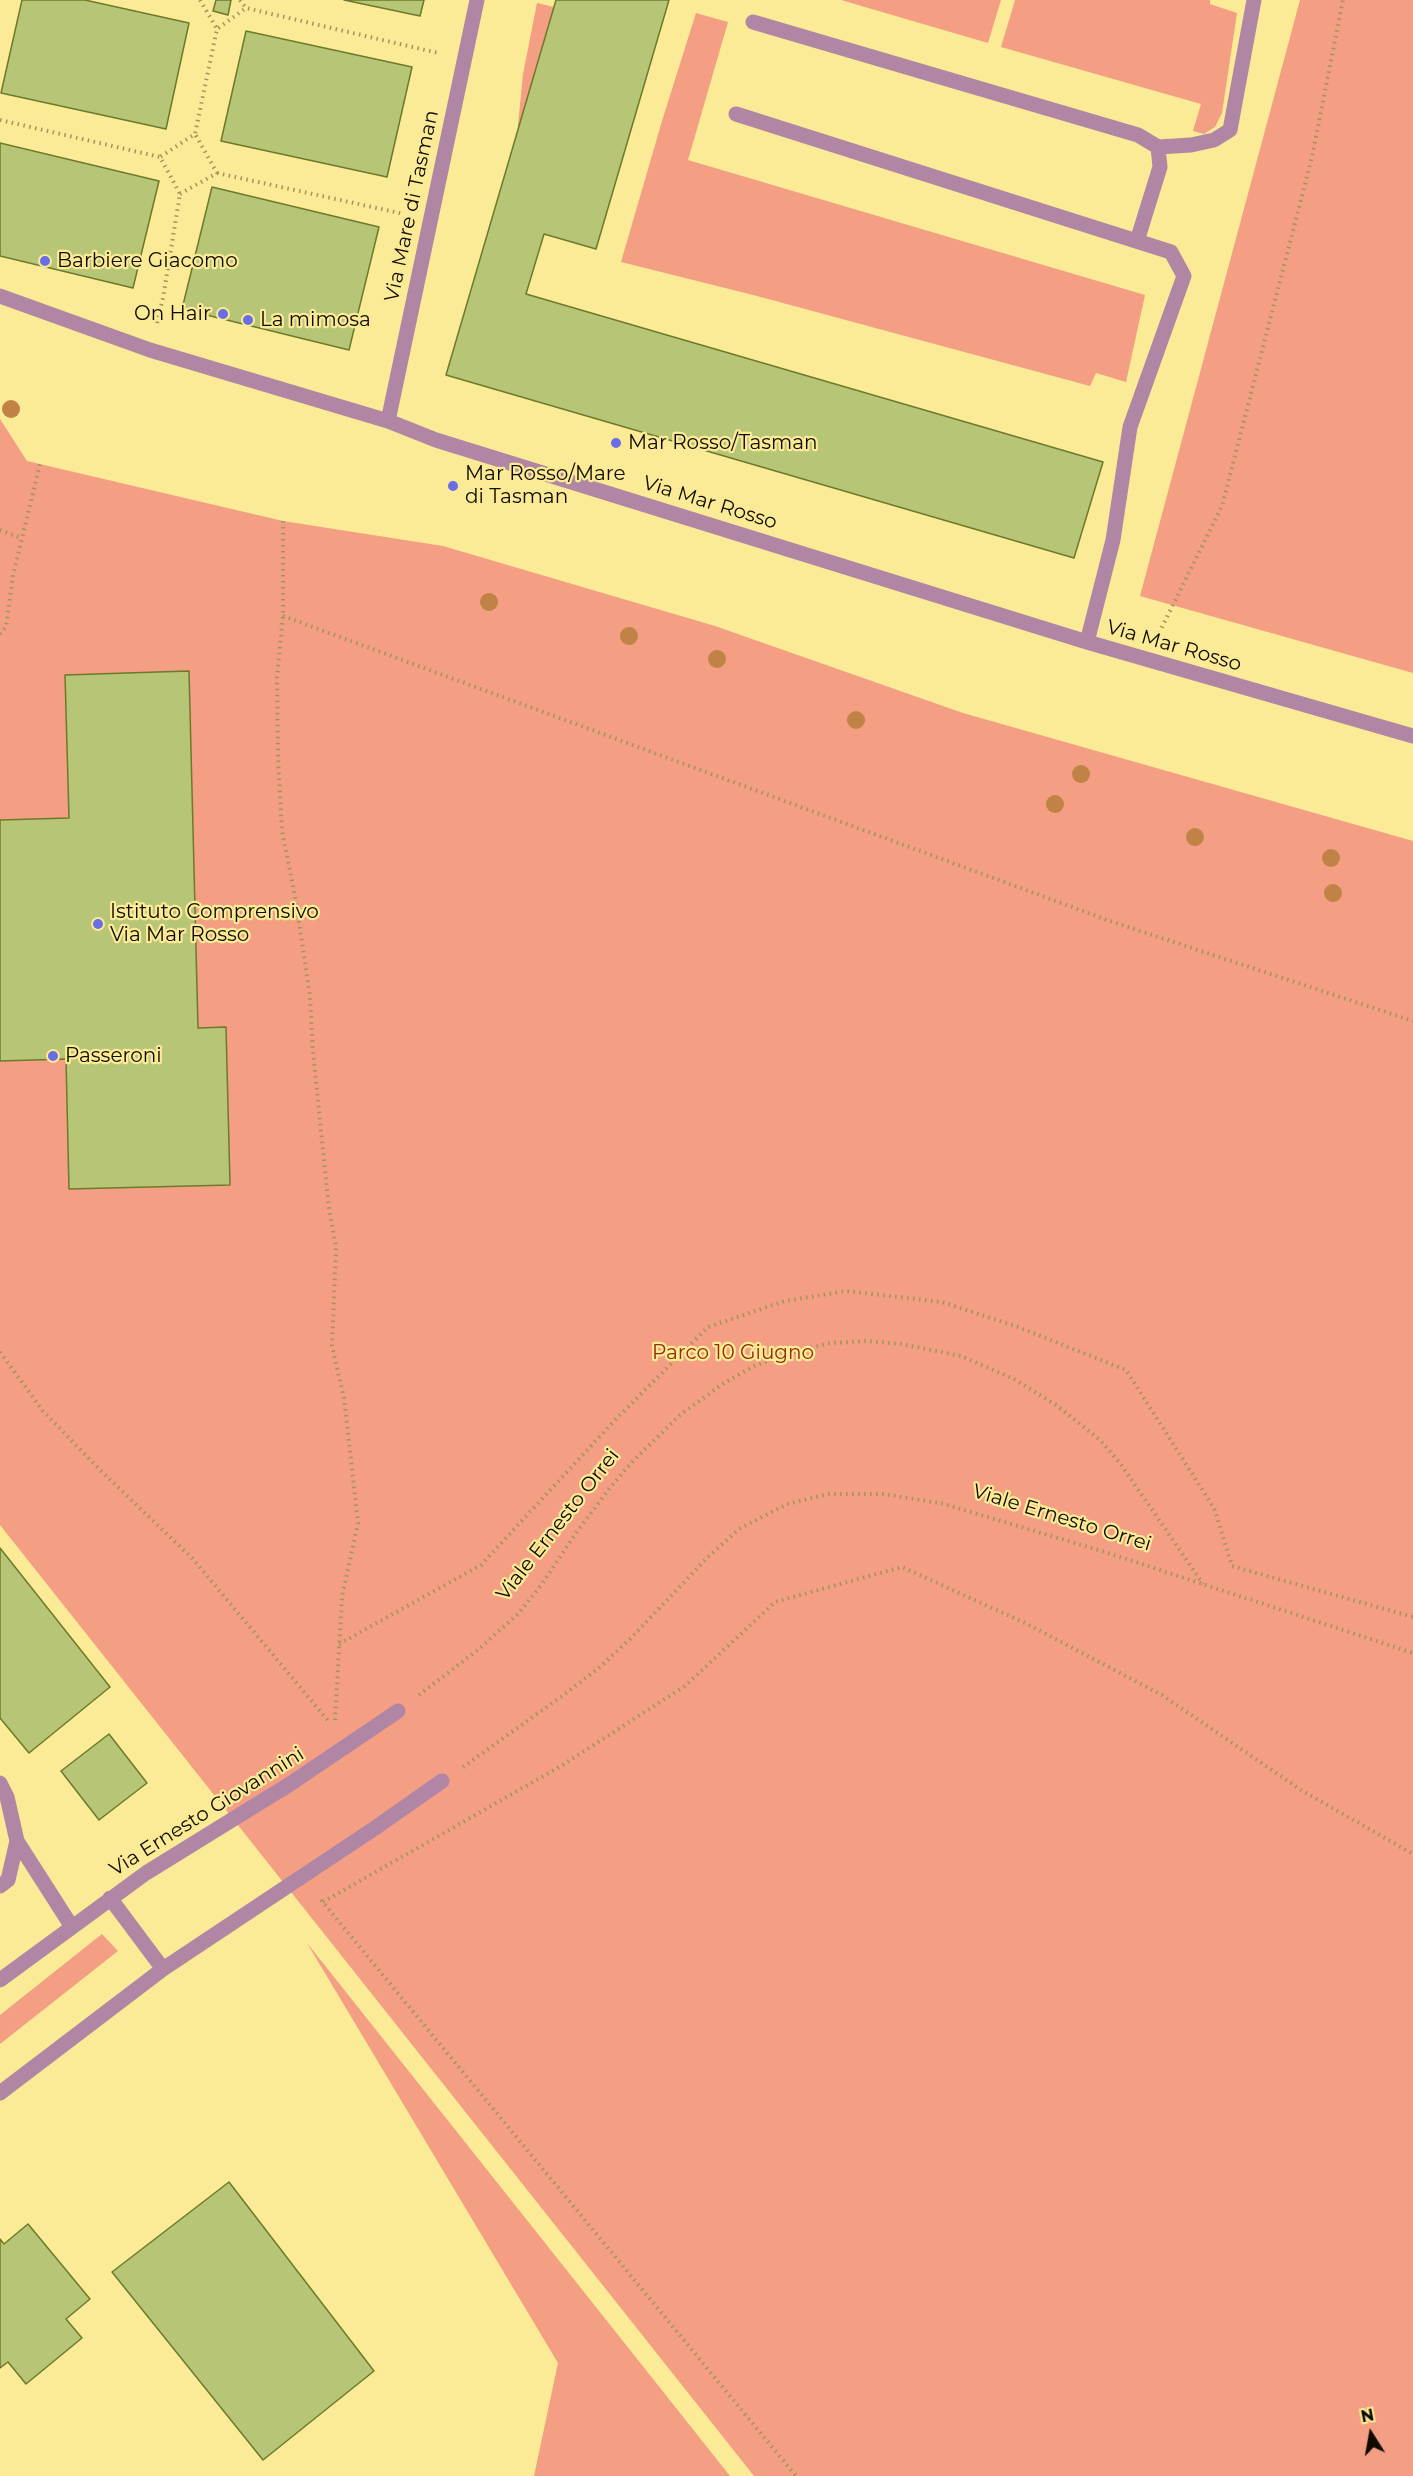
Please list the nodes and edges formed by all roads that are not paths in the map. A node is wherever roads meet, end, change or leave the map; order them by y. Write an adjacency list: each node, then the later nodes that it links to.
1 (477, 0): 8 (street, Via Mare di Tasman)
2 (1254, 0): 5 (street)
3 (753, 22): 5 (street)
4 (736, 114): 6 (street)
5 (1158, 147): 6 (street)
6 (1137, 241): 9 (street)
7 (0, 296): 8 (street, Via Mar Rosso)
8 (388, 421): 9 (street, Via Mar Rosso)
9 (1087, 642): 10 (street, Via Mar Rosso)
10 (1413, 736)
11 (398, 1711): 16 (street, Via Ernesto Giovannini)
12 (442, 1781): 18 (street)
13 (0, 1783): 14 (street)
14 (17, 1841): 15 (street); 17 (street)
15 (0, 1886)
16 (111, 1898): 17 (street, Via Ernesto Giovannini); 18 (street, Via Ernesto Giovannini)
17 (72, 1927): 19 (street, Via Ernesto Giovannini)
18 (164, 1969): 20 (street)
19 (0, 1980)
20 (0, 2093)

